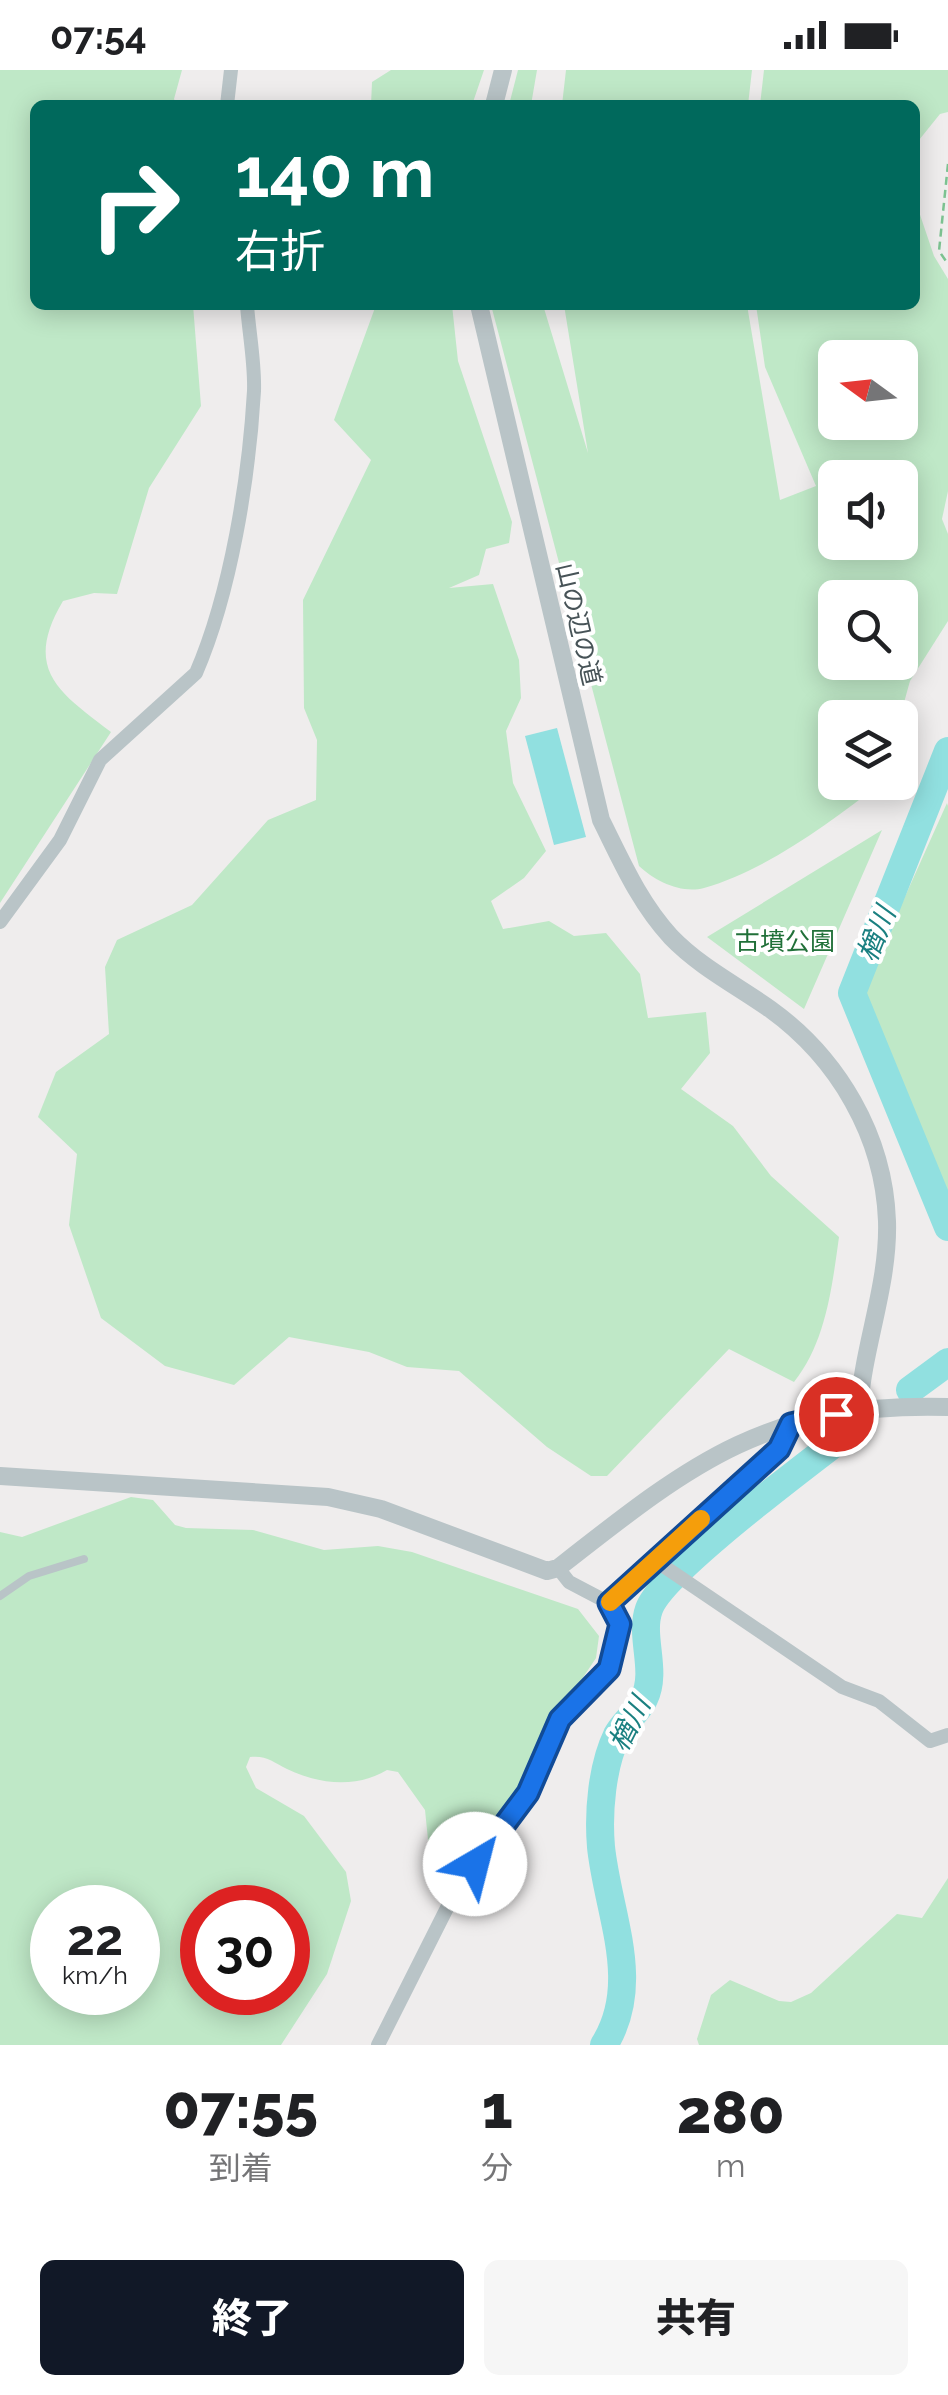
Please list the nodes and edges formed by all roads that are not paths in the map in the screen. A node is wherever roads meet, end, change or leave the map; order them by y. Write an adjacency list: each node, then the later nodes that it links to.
1 (231, 70): 3 (street)
2 (503, 70): 4 (street)
3 (228, 100)
4 (495, 100)
5 (247, 310): 7 (street)
6 (480, 310): 9 (street, 山の辺の道)
7 (0, 922)
8 (948, 1406): 9 (street)
9 (859, 1410): 10 (street)
10 (791, 1424): 13 (street); 14 (street)
11 (0, 1476): 14 (street)
12 (84, 1559): 15 (lane)
13 (656, 1561): 16 (street); 17 (street)
14 (558, 1568): 16 (street)
15 (0, 1596)
16 (609, 1603): 18 (street)
17 (948, 1735)
18 (378, 2045)

